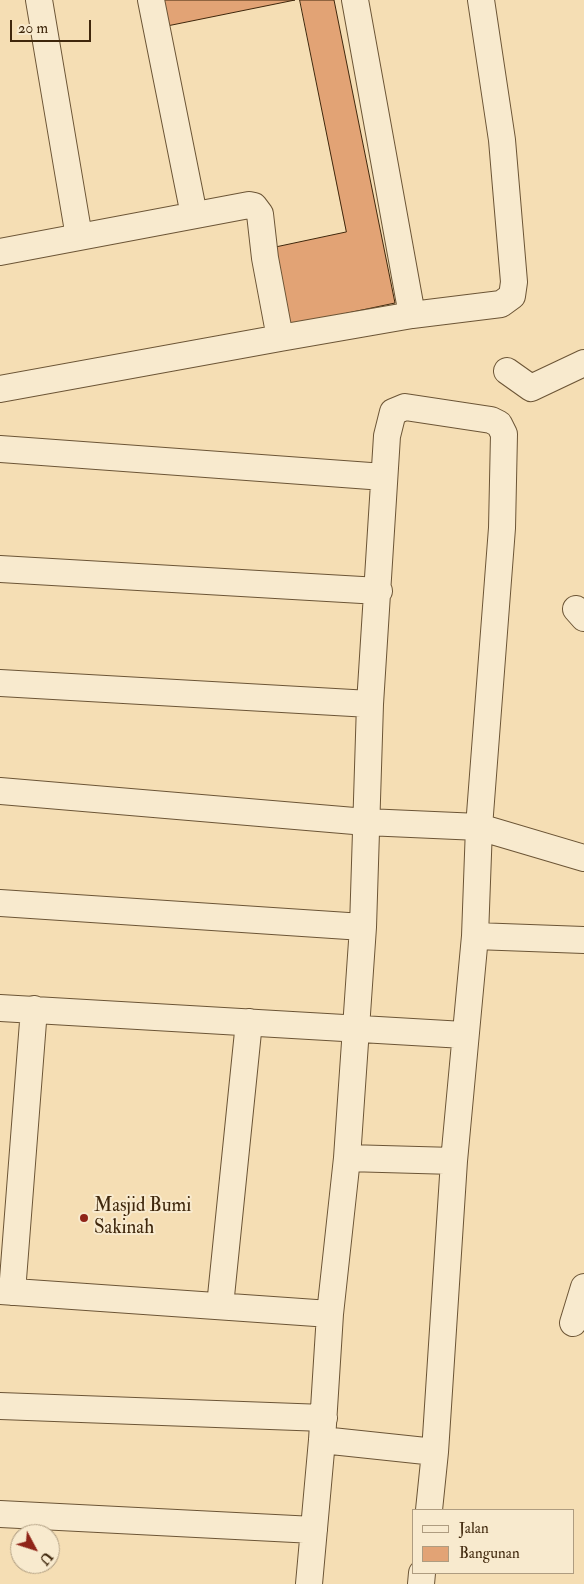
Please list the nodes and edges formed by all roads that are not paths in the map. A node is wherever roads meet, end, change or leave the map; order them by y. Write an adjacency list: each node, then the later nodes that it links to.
1 (39, 0): 6 (street)
2 (151, 0): 5 (street)
3 (355, 0): 8 (street)
4 (481, 0): 8 (street)
5 (194, 215): 6 (street); 9 (street)
6 (79, 237): 7 (street)
7 (0, 252)
8 (412, 314): 9 (street)
9 (280, 338): 12 (street)
10 (584, 363): 11 (street)
11 (507, 371)
12 (0, 389)
13 (0, 449): 14 (street)
14 (384, 477): 16 (street); 21 (street)
15 (0, 569): 16 (street)
16 (379, 591): 18 (street)
17 (0, 683): 18 (street)
18 (370, 704): 20 (street)
19 (0, 791): 20 (street)
20 (366, 822): 21 (street); 24 (street)
21 (479, 827): 22 (street); 25 (street)
22 (584, 858)
23 (0, 903): 24 (street)
24 (363, 928): 30 (street)
25 (484, 936): 26 (street); 31 (street)
26 (584, 940)
27 (0, 1008): 28 (street)
28 (34, 1009): 29 (street); 35 (street)
29 (249, 1022): 30 (street); 36 (street)
30 (354, 1028): 31 (street); 32 (street)
31 (464, 1035): 33 (street)
32 (347, 1158): 33 (street); 37 (street)
33 (454, 1161): 41 (street)
34 (584, 1287): 38 (street)
35 (6, 1291): 36 (street)
36 (220, 1306): 37 (street)
37 (330, 1314): 40 (street)
38 (573, 1323)
39 (0, 1406): 40 (street)
40 (323, 1429): 41 (street); 44 (street)
41 (435, 1452): 42 (street)
42 (429, 1509)
43 (0, 1514): 44 (street)
44 (314, 1530): 45 (street)
45 (309, 1584)

